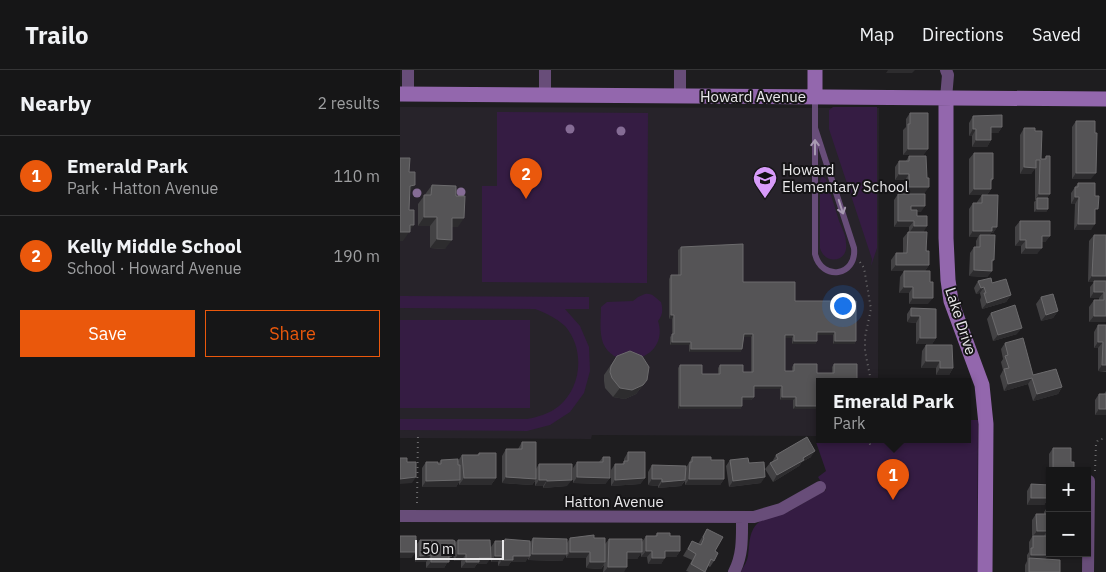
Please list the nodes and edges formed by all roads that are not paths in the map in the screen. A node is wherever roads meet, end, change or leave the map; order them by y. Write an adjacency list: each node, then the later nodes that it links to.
1 (408, 70): 6 (street)
2 (545, 70): 7 (street)
3 (680, 70): 8 (street)
4 (815, 70): 9 (street)
5 (946, 70): 10 (street)
6 (404, 94): 7 (street, Howard Avenue)
7 (545, 95): 8 (street, Howard Avenue)
8 (680, 96): 9 (street, Howard Avenue)
9 (815, 96): 10 (street, Howard Avenue); 12 (lane)
10 (946, 98): 11 (street, Howard Avenue); 18 (street, Lake Drive)
11 (1106, 98)
12 (815, 128): 12 (lane, one-way to 12)
13 (820, 487): 16 (street, Hatton Avenue)
14 (1089, 512): 19 (street)
15 (400, 516): 16 (street, Hatton Avenue)
16 (742, 518): 17 (street)
17 (734, 572)
18 (985, 572)
19 (1088, 572)

